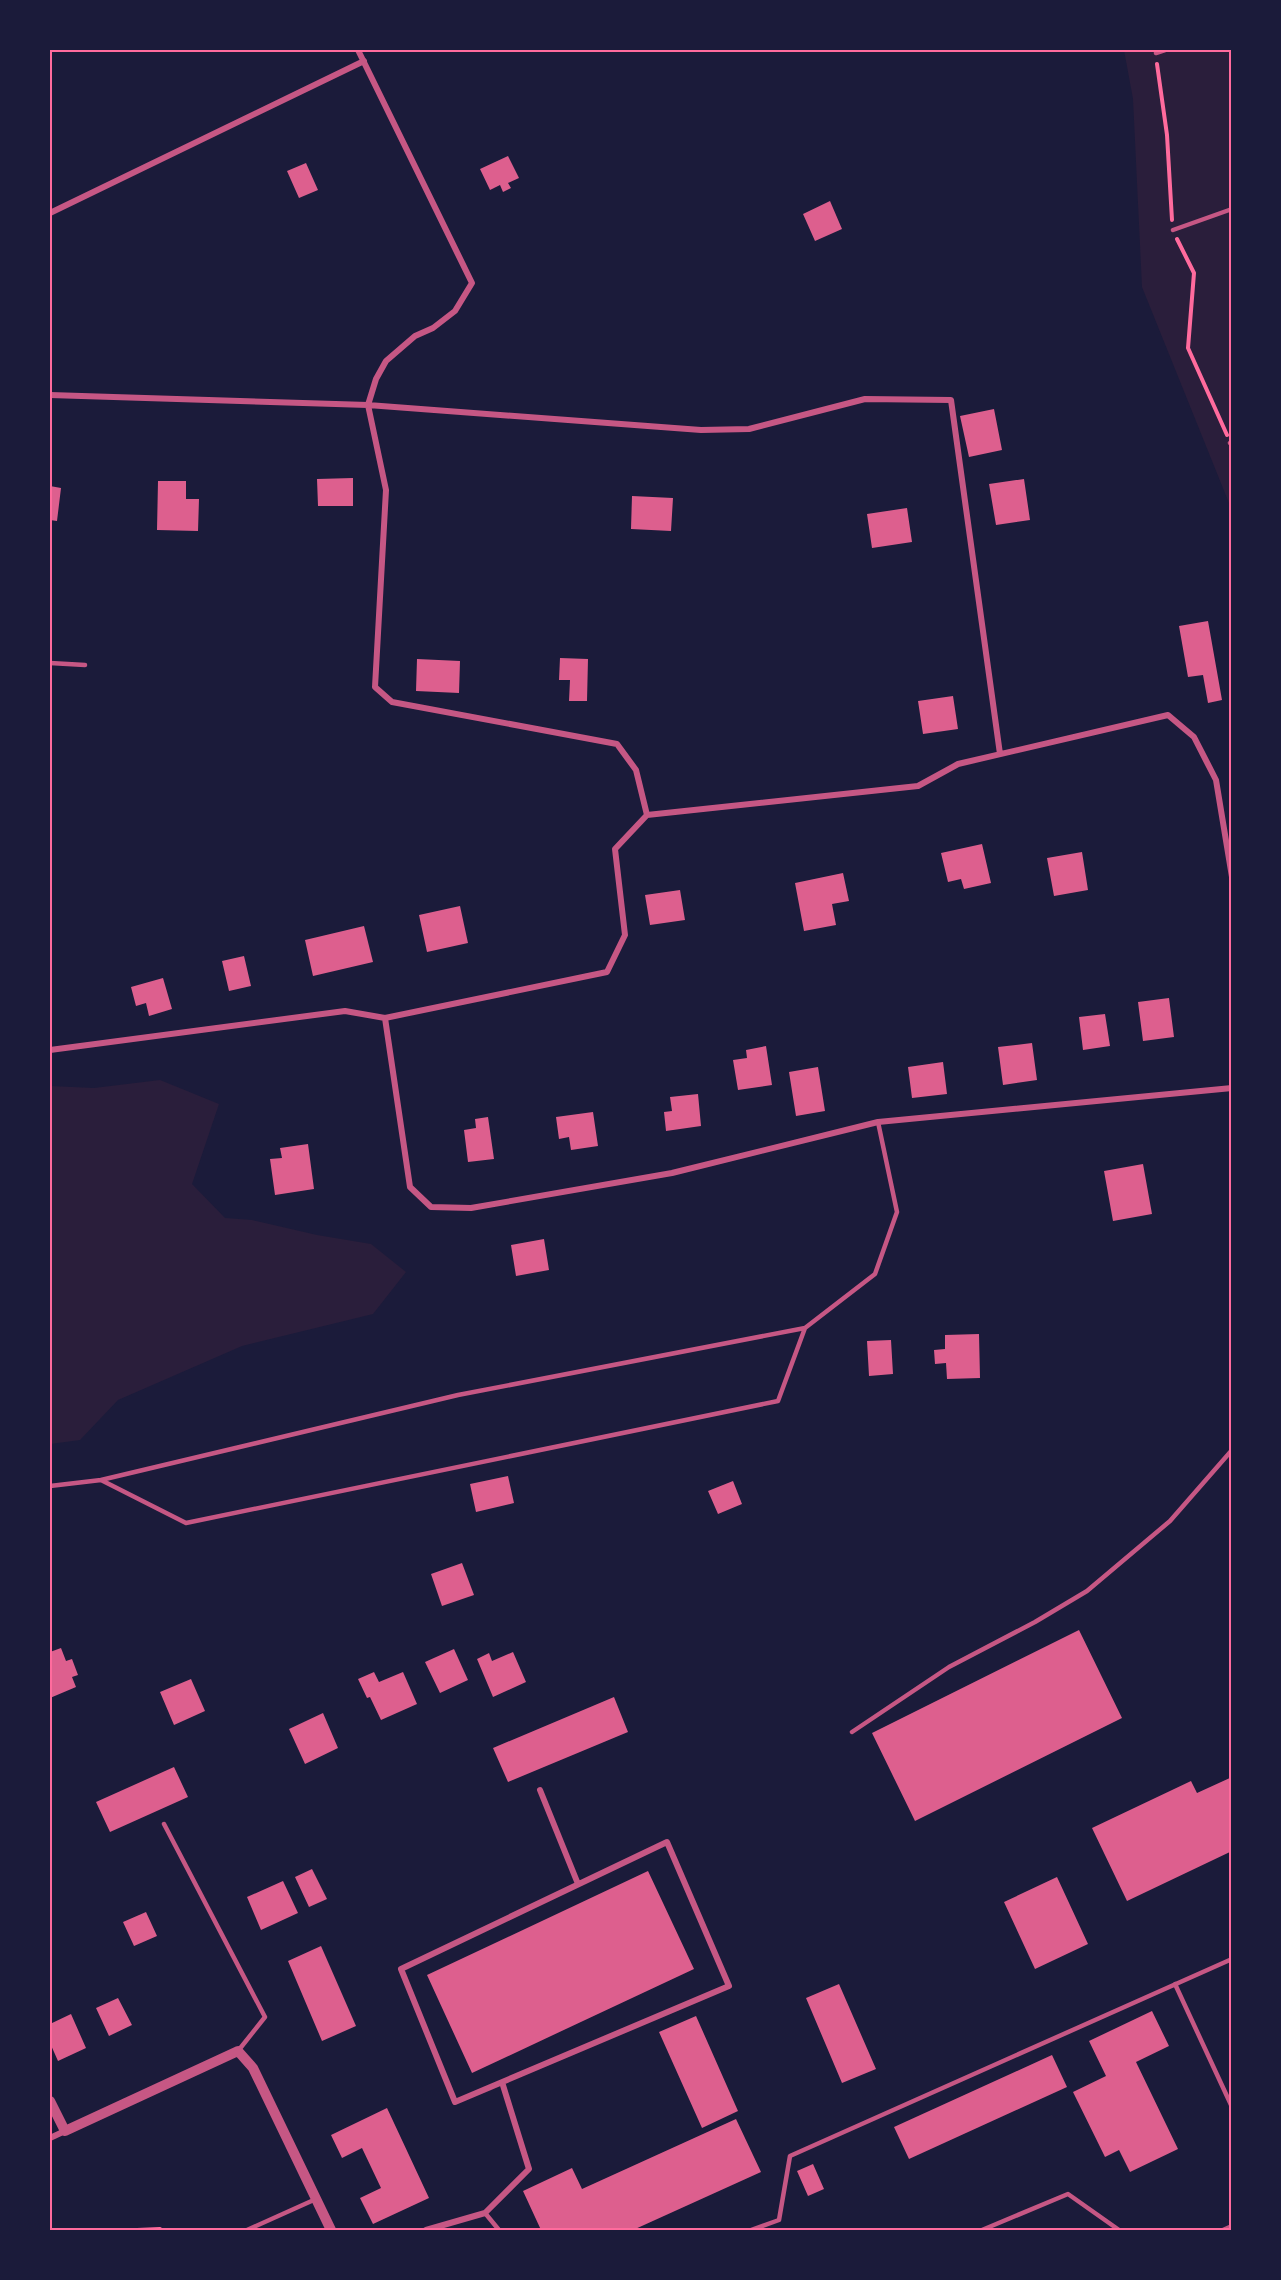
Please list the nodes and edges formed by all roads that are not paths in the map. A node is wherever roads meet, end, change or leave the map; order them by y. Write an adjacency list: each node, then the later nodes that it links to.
1 (358, 50): 4 (street)
2 (1165, 50): 3 (lane)
3 (1156, 53)
4 (364, 61): 6 (street); 9 (street)
5 (1232, 209): 7 (lane)
6 (50, 213)
7 (1173, 230)
8 (50, 395): 9 (street)
9 (368, 405): 12 (street); 13 (street)
10 (50, 663): 11 (lane)
11 (85, 665)
12 (1000, 754): 13 (street); 14 (street)
13 (647, 815): 15 (street)
14 (1232, 877)
15 (385, 1018): 16 (street); 18 (street)
16 (50, 1050)
17 (1232, 1088): 18 (street)
18 (878, 1122): 19 (lane)
19 (806, 1328): 21 (lane); 21 (lane)
20 (1232, 1450): 23 (lane)
21 (101, 1480): 22 (lane)
22 (50, 1486)
23 (852, 1732)
24 (540, 1790): 26 (street)
25 (164, 1824): 29 (lane)
26 (578, 1884): 30 (street); 30 (street)
27 (1232, 1959): 28 (lane)
28 (1175, 1984): 32 (lane); 42 (lane)
29 (238, 2051): 33 (street); 35 (street)
30 (502, 2082): 36 (street)
31 (50, 2101): 33 (street)
32 (1232, 2107)
33 (65, 2131): 34 (street)
34 (50, 2138)
35 (316, 2198): 38 (lane); 39 (street)
36 (485, 2212): 40 (street); 41 (lane)
37 (1232, 2226): 45 (lane)
38 (247, 2230)
39 (332, 2230)
40 (426, 2230)
41 (499, 2230)
42 (751, 2230)
43 (982, 2230): 44 (lane)
44 (1119, 2230)
45 (1223, 2230)

